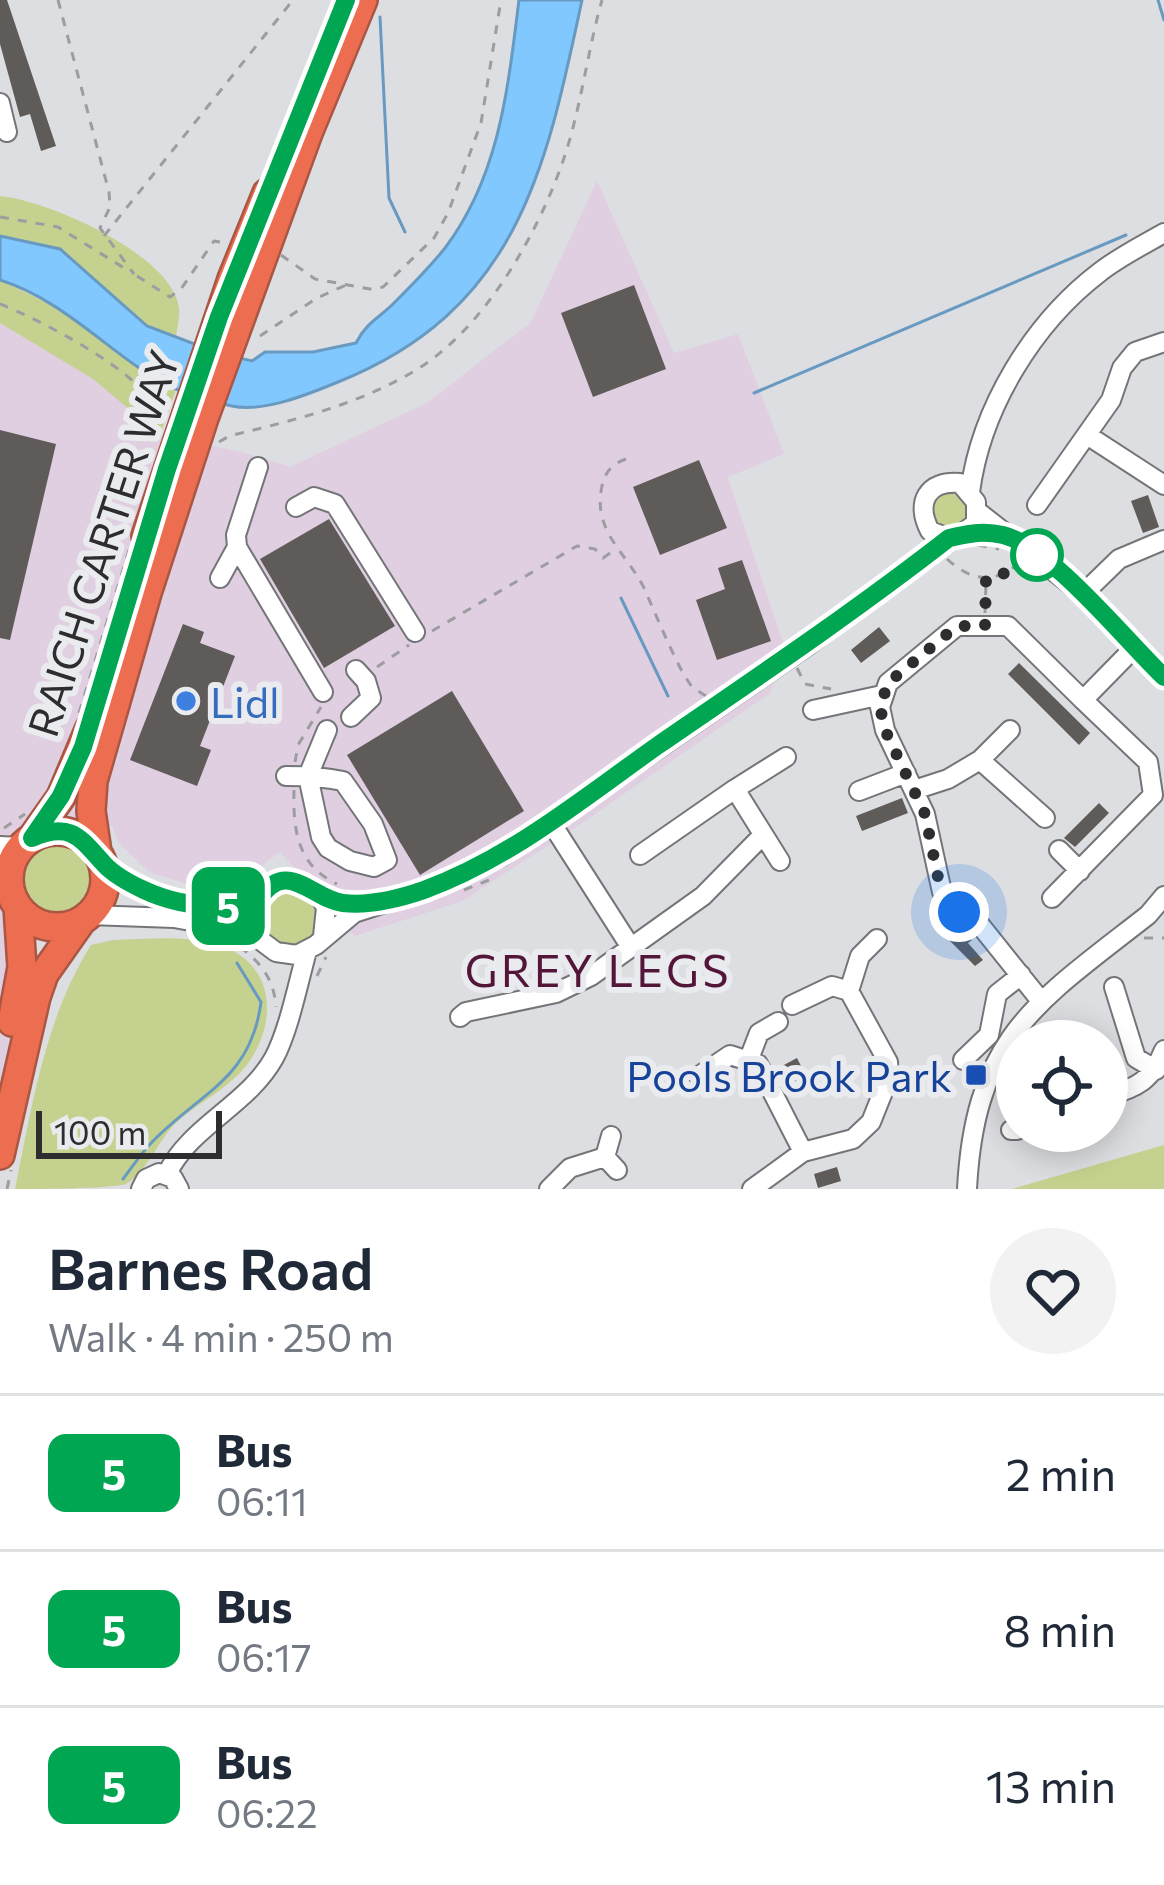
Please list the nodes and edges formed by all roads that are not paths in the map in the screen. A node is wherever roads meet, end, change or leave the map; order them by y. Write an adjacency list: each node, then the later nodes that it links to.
1 (342, 0): 6 (highway, RAICH CARTER WAY)
2 (363, 0): 6 (highway, RAICH CARTER WAY)
3 (0, 103): 4 (street)
4 (10, 138)
5 (1164, 233): 10 (street)
6 (254, 267): 8 (highway, RAICH CARTER WAY)
7 (1164, 342): 9 (street)
8 (186, 421): 44 (highway, RAICH CARTER WAY); 47 (highway, RAICH CARTER WAY)
9 (1087, 434): 13 (street); 15 (street)
10 (975, 457): 12 (street); 14 (street)
11 (258, 466): 21 (street)
12 (947, 482): 14 (street); 19 (street)
13 (1164, 485)
14 (970, 492): 17 (street)
15 (1037, 505)
16 (296, 507): 24 (street)
17 (977, 511): 18 (street); 19 (street)
18 (1004, 536): 19 (street); 23 (street)
19 (961, 539): 42 (street)
20 (1164, 540): 23 (street)
21 (237, 547): 22 (street); 28 (street)
22 (220, 578)
23 (1083, 594): 25 (street)
24 (419, 636)
25 (1133, 649): 27 (street); 30 (street)
26 (361, 675): 32 (street)
27 (1164, 677)
28 (325, 694)
29 (882, 695): 30 (street); 31 (street); 38 (street)
30 (1083, 700): 49 (street)
31 (812, 710)
32 (351, 716)
33 (327, 730): 37 (street)
34 (1010, 730): 36 (street)
35 (786, 757): 39 (street)
36 (980, 760): 38 (street); 41 (street)
37 (296, 776): 37 (street)
38 (910, 782): 40 (street); 64 (street)
39 (735, 789): 43 (street); 46 (street)
40 (859, 791)
41 (1046, 818)
42 (550, 821): 55 (street); 62 (street)
43 (762, 836): 48 (street); 62 (street)
44 (14, 842): 47 (highway); 53 (highway)
45 (1059, 850): 49 (street)
46 (640, 855)
47 (100, 858): 54 (street); 57 (highway)
48 (779, 861)
49 (1080, 871): 51 (street)
50 (1164, 896): 56 (street)
51 (1052, 898)
52 (323, 899): 54 (street); 55 (street); 59 (street)
53 (11, 901): 57 (highway); 76 (highway)
54 (257, 902): 60 (street)
55 (373, 904): 59 (street)
56 (1148, 915): 58 (street); 68 (street)
57 (86, 918): 60 (street); 81 (highway)
58 (1164, 934)
59 (323, 936): 63 (street)
60 (261, 939): 63 (street); 67 (street)
61 (878, 939): 66 (street)
62 (630, 946): 70 (street)
63 (308, 951): 67 (street)
64 (1021, 974): 68 (street); 74 (street)
65 (1114, 987): 75 (street)
66 (840, 989): 69 (street); 80 (street)
67 (292, 1000): 82 (street)
68 (1041, 1001): 86 (street)
69 (792, 1005)
70 (460, 1017)
71 (778, 1022): 73 (street)
72 (1164, 1050): 75 (street)
73 (749, 1059): 77 (street); 80 (street)
74 (963, 1060)
75 (1156, 1070): 78 (street)
76 (0, 1079)
77 (696, 1079)
78 (1128, 1090)
79 (611, 1136): 84 (street)
80 (803, 1152): 85 (street)
81 (0, 1155)
82 (173, 1182): 83 (street)
83 (141, 1189)
84 (549, 1189)
85 (752, 1189)
86 (967, 1189)

